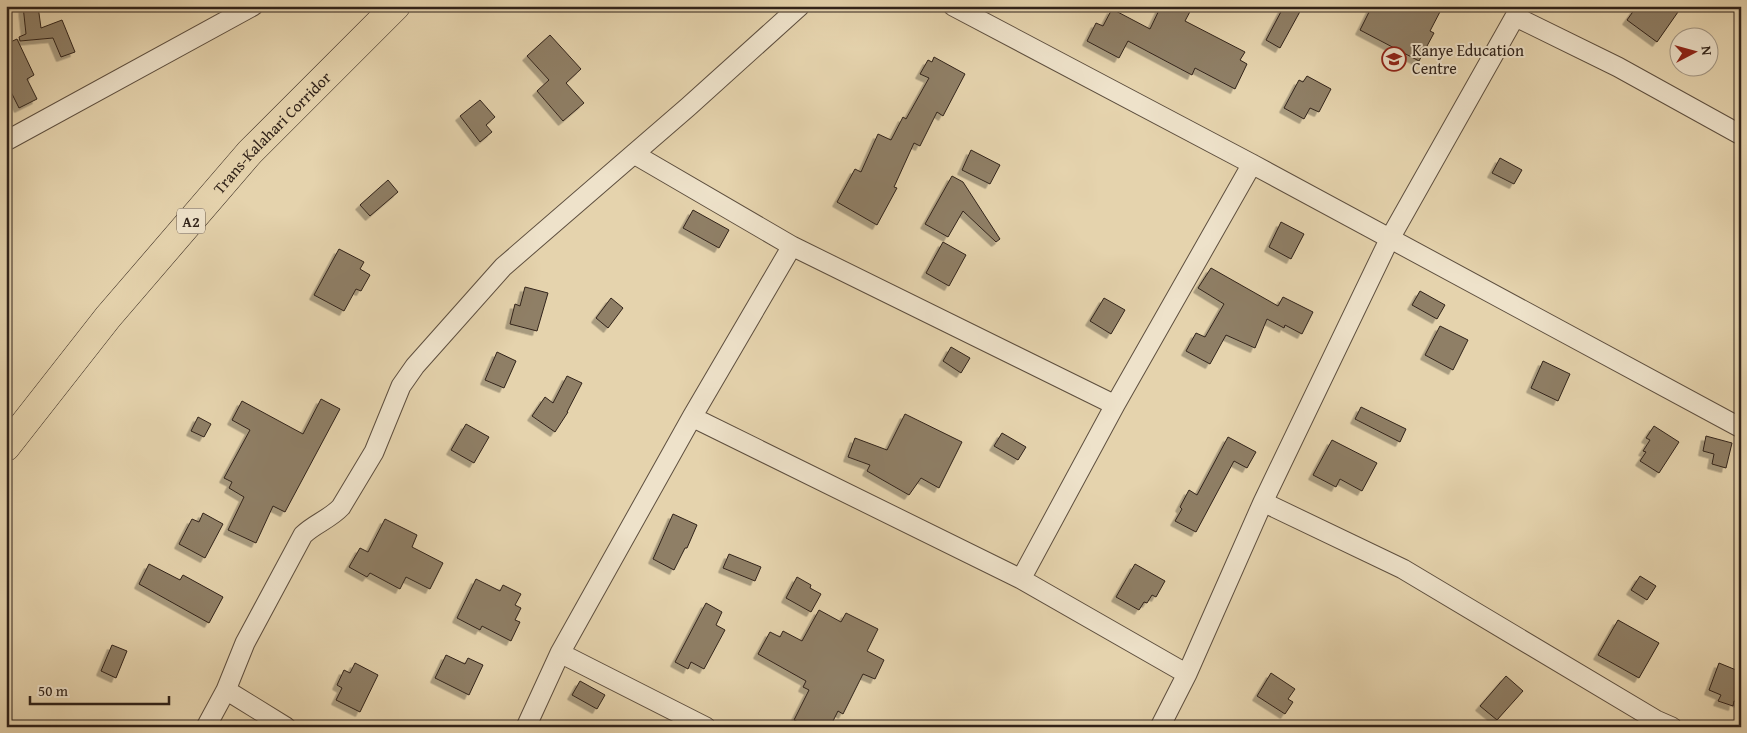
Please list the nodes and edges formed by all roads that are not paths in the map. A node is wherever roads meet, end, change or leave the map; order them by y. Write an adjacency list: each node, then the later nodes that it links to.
1 (253, 6): 7 (street)
2 (800, 6): 8 (street)
3 (953, 6): 9 (street)
4 (396, 8): 15 (highway, Trans-Kalahari Corridor / A2)
5 (1518, 12): 6 (street); 10 (street)
6 (1741, 135)
7 (6, 141)
8 (634, 154): 11 (street); 20 (street)
9 (1252, 164): 10 (street); 12 (street)
10 (1389, 240): 14 (street); 16 (street)
11 (792, 246): 12 (street); 13 (street)
12 (1115, 405): 17 (street)
13 (692, 417): 17 (street); 18 (street)
14 (1741, 428)
15 (6, 447)
16 (1263, 502): 19 (street); 26 (street)
17 (1021, 578): 19 (street)
18 (560, 653): 23 (street); 24 (street)
19 (1187, 674): 25 (street)
20 (226, 690): 21 (street); 22 (street)
21 (206, 727)
22 (286, 727)
23 (526, 727)
24 (706, 727)
25 (1160, 727)
26 (1672, 727)

